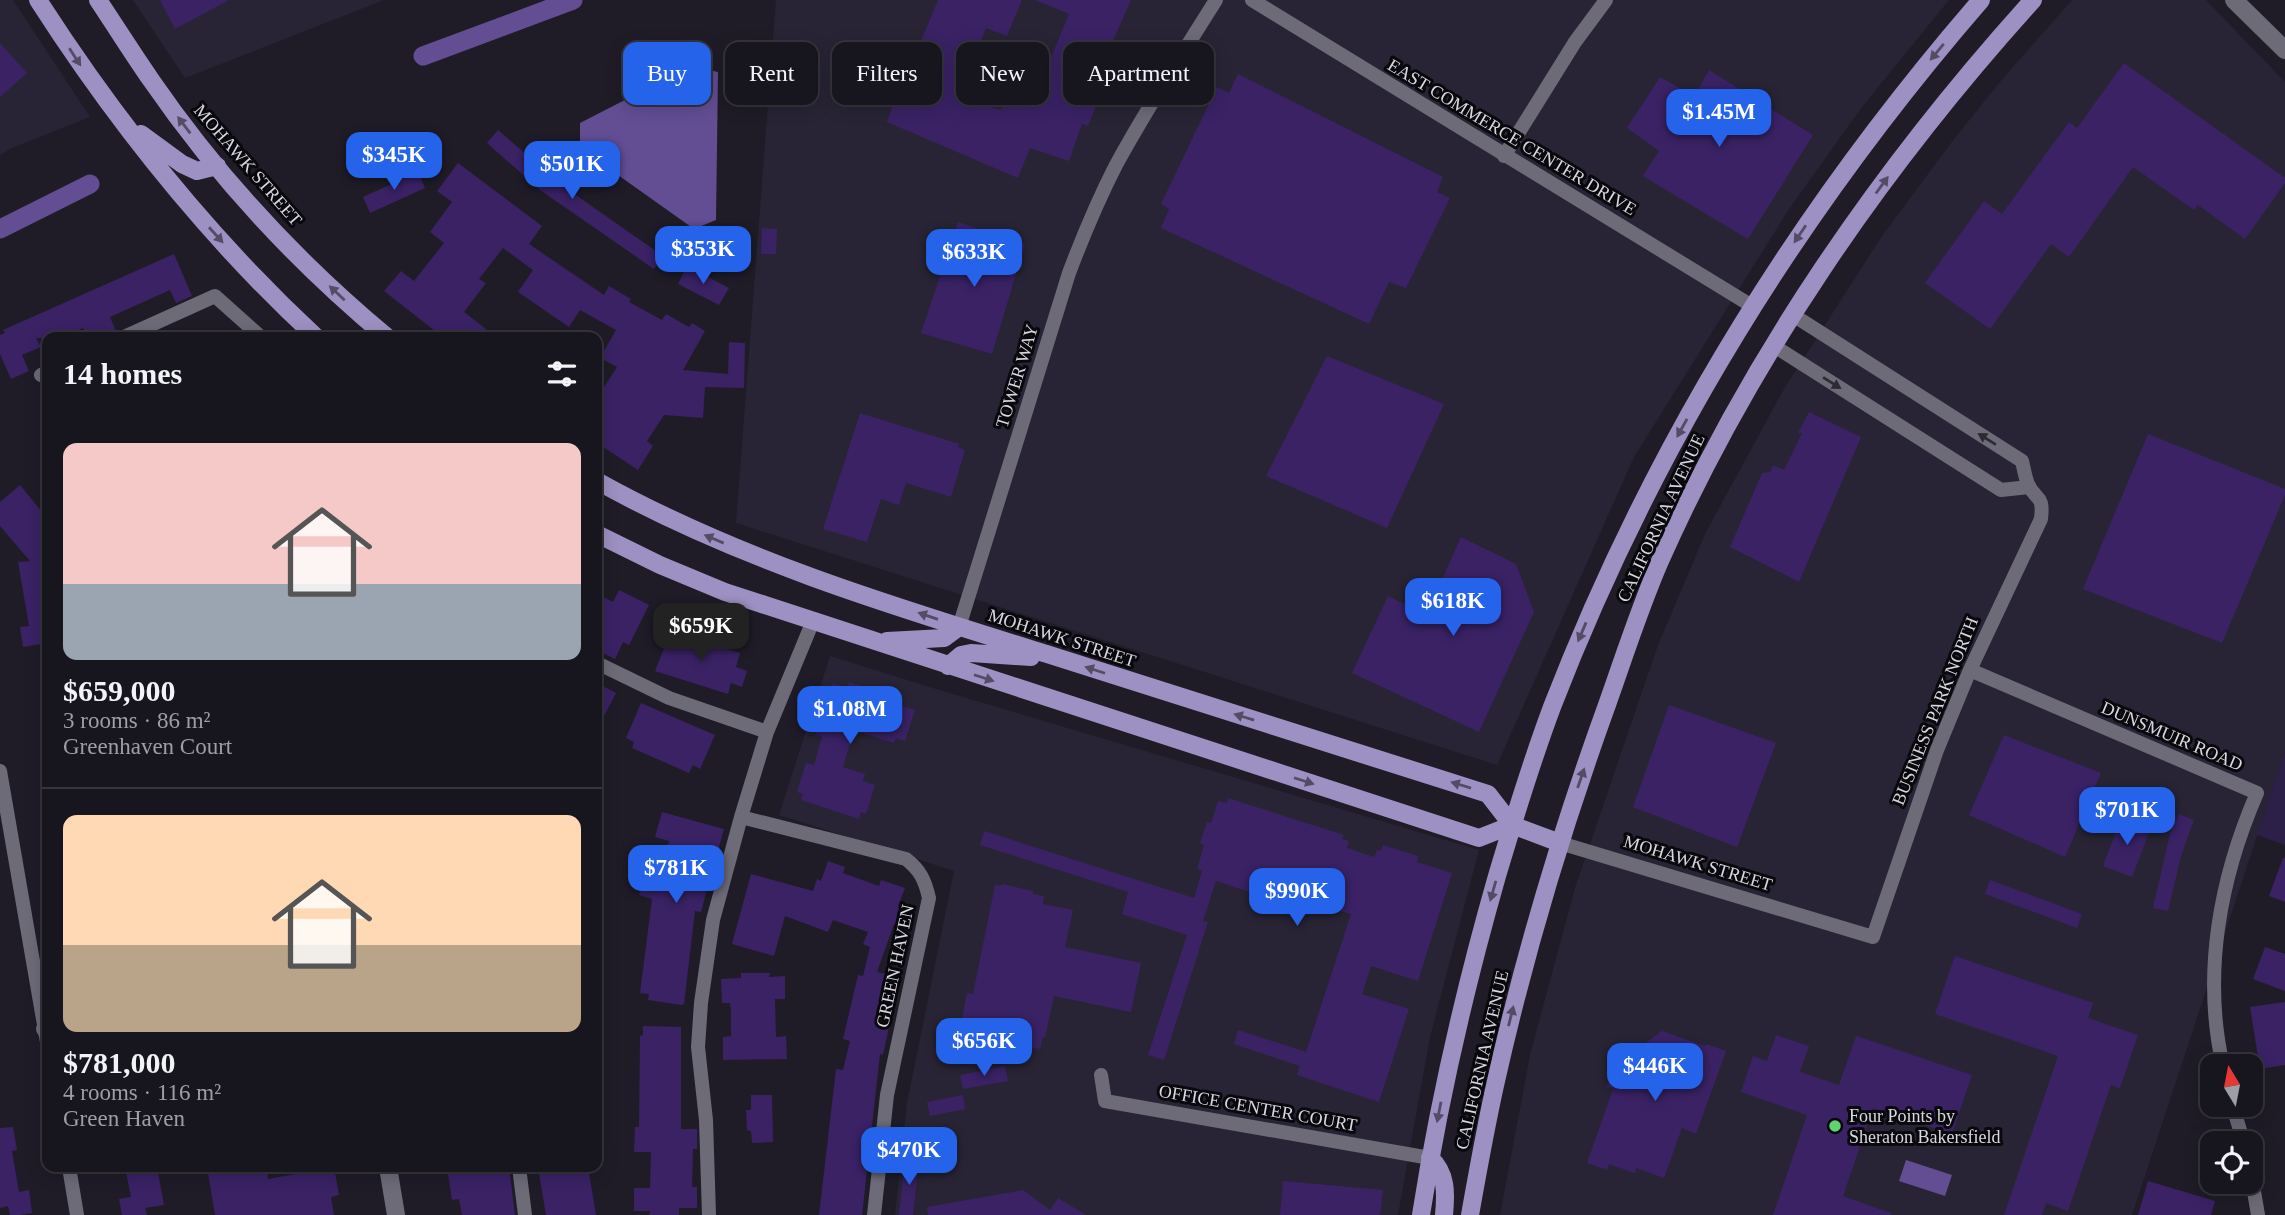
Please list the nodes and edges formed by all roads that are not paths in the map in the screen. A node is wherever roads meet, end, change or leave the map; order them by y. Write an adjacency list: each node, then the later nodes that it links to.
1 (38, 0): 10 (main road, one-way to 10)
2 (98, 0): 12 (main road, MOHAWK STREET, one-way to 2)
3 (1216, 0): 24 (street, TOWER WAY)
4 (1252, 0): 11 (street, EAST COMMERCE CENTER DRIVE)
5 (1605, 0): 11 (street)
6 (1981, 0): 13 (main road, CALIFORNIA AVENUE, one-way to 13)
7 (2033, 0): 14 (main road, CALIFORNIA AVENUE, one-way to 7)
8 (2234, 0): 9 (street)
9 (2285, 50)
10 (121, 119): 12 (main road); 17 (main road, one-way to 17)
11 (1504, 156): 13 (street, EAST COMMERCE CENTER DRIVE)
12 (217, 166): 18 (main road, MOHAWK STREET, one-way to 12)
13 (1752, 306): 33 (main road, CALIFORNIA AVENUE, one-way to 33)
14 (1793, 315): 19 (main road, CALIFORNIA AVENUE); 21 (street, one-way to 14)
15 (135, 332): 16 (street)
16 (255, 332)
17 (311, 332)
18 (381, 332)
19 (1774, 346): 21 (street, one-way to 21); 34 (main road, CALIFORNIA AVENUE, one-way to 19)
20 (602, 484): 24 (main road, MOHAWK STREET, one-way to 20)
21 (2029, 487): 29 (street, BUSINESS PARK NORTH)
22 (602, 536): 23 (main road)
23 (813, 621): 25 (main road); 30 (street)
24 (959, 627): 25 (main road); 26 (main road, MOHAWK STREET)
25 (873, 641): 28 (main road)
26 (1063, 660): 28 (main road); 33 (main road, MOHAWK STREET, one-way to 26)
27 (602, 665): 30 (street)
28 (947, 666): 33 (main road, one-way to 33)
29 (1970, 670): 35 (street, BUSINESS PARK NORTH); 37 (street, DUNSMUIR ROAD)
30 (767, 732): 32 (street)
31 (0, 772): 36 (street)
32 (741, 817): 47 (street); 48 (street, GREEN HAVEN)
33 (1512, 825): 34 (main road, MOHAWK STREET); 39 (main road, CALIFORNIA AVENUE, one-way to 39)
34 (1560, 843): 35 (street, MOHAWK STREET); 51 (main road, CALIFORNIA AVENUE, one-way to 34)
35 (1873, 937)
36 (42, 1010)
37 (2221, 1054)
38 (1101, 1075): 39 (street, OFFICE CENTER COURT)
39 (1430, 1158): 49 (main road, CALIFORNIA AVENUE); 50 (main road)
40 (70, 1172): 44 (street)
41 (389, 1172): 45 (street)
42 (520, 1172): 46 (street)
43 (2254, 1194): 52 (street)
44 (77, 1215)
45 (396, 1215)
46 (525, 1215)
47 (709, 1215)
48 (874, 1215)
49 (1421, 1215)
50 (1444, 1215)
51 (1470, 1215)
52 (2258, 1215)

